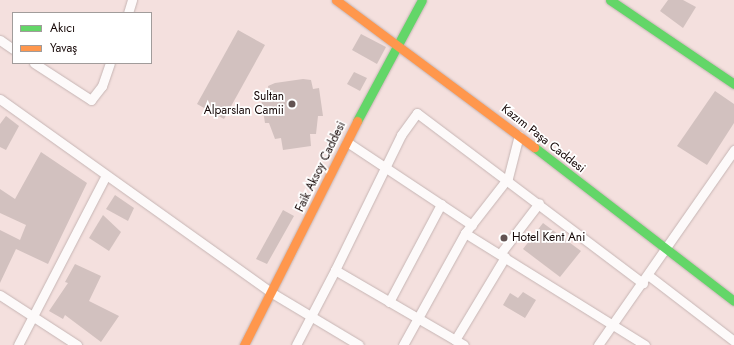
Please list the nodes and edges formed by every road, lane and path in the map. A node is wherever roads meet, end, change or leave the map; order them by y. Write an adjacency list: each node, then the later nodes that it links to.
1 (132, 0): 5 (street)
2 (336, 0): 7 (street, Kazım Paşa Caddesi)
3 (422, 0): 7 (street, Faik Aksoy Caddesi)
4 (610, 0): 11 (street)
5 (128, 12)
6 (0, 40): 8 (street)
7 (396, 43): 13 (street, Kazım Paşa Caddesi); 14 (street, Faik Aksoy Caddesi)
8 (12, 48)
9 (36, 64): 10 (street)
10 (110, 64)
11 (734, 84)
12 (0, 100): 17 (street)
13 (519, 135): 18 (street); 23 (street, Kazım Paşa Caddesi)
14 (347, 142): 16 (street); 27 (street, Faik Aksoy Caddesi)
15 (734, 150): 23 (street)
16 (386, 165): 18 (street); 20 (street); 25 (street)
17 (106, 175): 27 (street); 32 (street)
18 (508, 178): 19 (street); 21 (street)
19 (539, 203): 24 (street); 26 (street)
20 (442, 204): 21 (street); 30 (street)
21 (472, 225): 22 (street)
22 (466, 233): 24 (street); 33 (street)
23 (664, 248): 26 (street); 29 (street, Kazım Paşa Caddesi)
24 (502, 256): 34 (street); 35 (street)
25 (335, 270): 30 (street); 31 (street)
26 (645, 279): 34 (street); 36 (street)
27 (272, 293): 31 (street); 40 (street, Faik Aksoy Caddesi)
28 (0, 294): 32 (street)
29 (734, 301)
30 (389, 302): 33 (street)
31 (311, 316): 37 (street); 41 (street)
32 (33, 317): 38 (street); 39 (street)
33 (417, 318): 35 (street); 42 (street)
34 (614, 324): 44 (street); 45 (street)
35 (455, 340): 43 (street)
36 (734, 341)
37 (353, 343)
38 (18, 345)
39 (77, 345)
40 (244, 345)
41 (296, 345)
42 (403, 345)
43 (464, 345)
44 (598, 345)
45 (645, 345)

